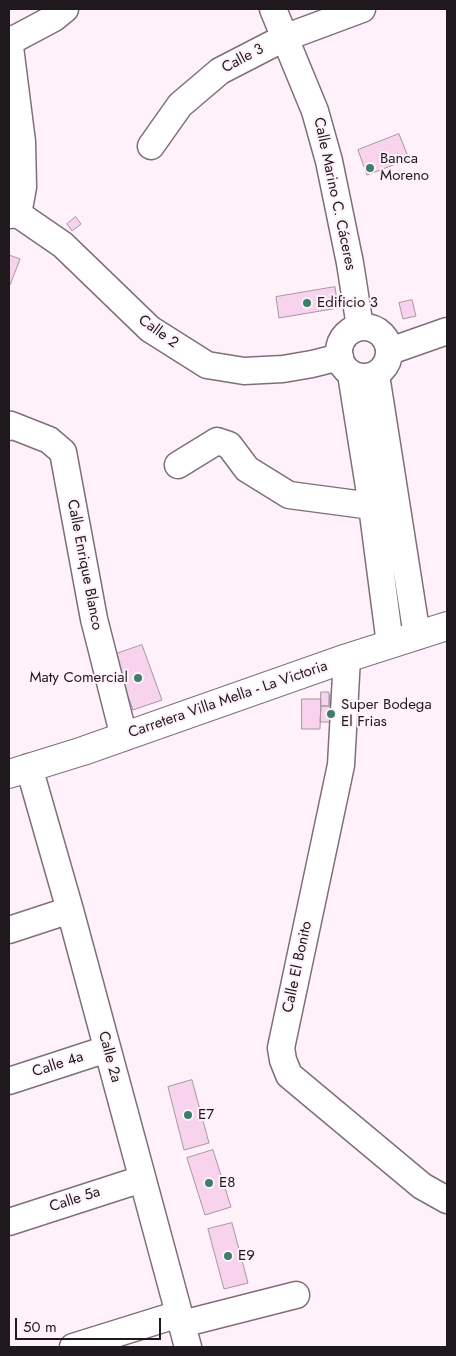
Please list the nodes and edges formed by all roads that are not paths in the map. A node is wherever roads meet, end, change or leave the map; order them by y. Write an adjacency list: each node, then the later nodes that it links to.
1 (66, 9): 5 (street)
2 (273, 9): 4 (street, Calle Marino C. Cáceres)
3 (362, 9): 4 (street, Calle 3)
4 (284, 38): 6 (street, Calle 3); 8 (street, Calle Marino C. Cáceres)
5 (9, 41): 7 (street)
6 (151, 146)
7 (13, 214): 11 (street, Calle 2)
8 (360, 327): 10 (street); 11 (street)
9 (447, 331): 10 (street)
10 (390, 351): 11 (street)
11 (356, 369): 14 (street); 16 (street)
12 (9, 427): 19 (street, Calle Enrique Blanco)
13 (178, 465): 14 (street)
14 (372, 506): 17 (street)
15 (447, 626): 16 (main road, Carretera Villa Mella - La Victoria)
16 (417, 636): 17 (main road, Carretera Villa Mella - La Victoria)
17 (390, 644): 18 (main road, Carretera Villa Mella - La Victoria)
18 (347, 658): 19 (main road, Carretera Villa Mella - La Victoria); 26 (street, Calle El Bonito)
19 (124, 737): 20 (main road, Carretera Villa Mella - La Victoria)
20 (19, 771): 21 (street, Calle 2a)
21 (70, 910): 22 (street); 23 (street, Calle 2a)
22 (9, 930)
23 (107, 1049): 24 (street, Calle 4a); 25 (street, Calle 2a)
24 (9, 1081)
25 (142, 1179): 27 (street, Calle 5a); 29 (street, Calle 2a)
26 (447, 1200)
27 (9, 1222)
28 (296, 1295): 29 (street)
29 (183, 1328): 30 (street)
30 (73, 1347)

